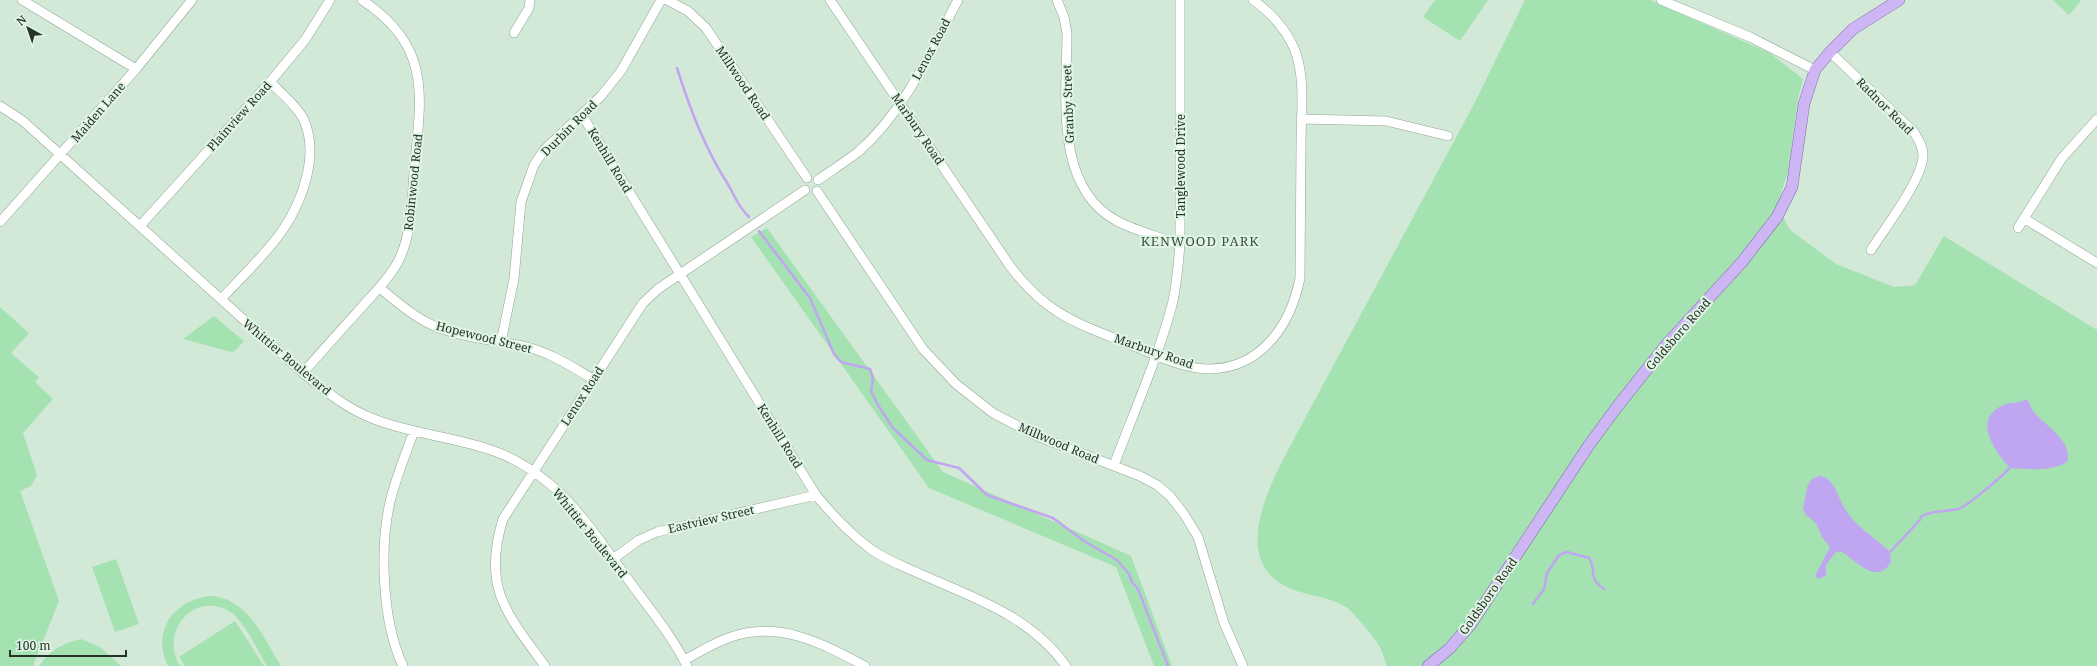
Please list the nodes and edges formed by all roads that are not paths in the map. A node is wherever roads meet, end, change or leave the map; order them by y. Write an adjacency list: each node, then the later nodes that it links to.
1 (22, 0): 17 (street)
2 (192, 0): 17 (street, Maiden Lane)
3 (330, 0): 19 (street, Plainview Road)
4 (362, 0): 39 (street, Robinwood Road)
5 (530, 0): 15 (street)
6 (661, 0): 22 (street, Durbin Road)
7 (667, 0): 27 (street, Millwood Road)
8 (830, 0): 20 (street, Marbury Road)
9 (958, 0): 20 (street, Lenox Road)
10 (1057, 0): 35 (street, Granby Street)
11 (1180, 0): 35 (street, Tanglewood Drive)
12 (1253, 0): 23 (street, Marbury Road)
13 (1660, 0): 18 (street)
14 (1899, 0): 16 (main road, Goldsboro Road)
15 (514, 33)
16 (1830, 52): 18 (main road, Goldsboro Road); 36 (street, Radnor Road)
17 (136, 69): 26 (street, Maiden Lane)
18 (1815, 70): 56 (main road, Goldsboro Road)
19 (270, 82): 33 (street, Plainview Road); 40 (street)
20 (900, 103): 28 (street, Lenox Road); 42 (street, Marbury Road)
21 (0, 106): 26 (street, Whittier Boulevard)
22 (582, 115): 38 (street, Kenhill Road); 41 (street, Durbin Road)
23 (1301, 119): 25 (street); 42 (street, Marbury Road)
24 (2096, 123): 31 (street)
25 (1448, 136)
26 (61, 155): 32 (street, Maiden Lane); 33 (street, Whittier Boulevard)
27 (807, 178): 28 (street); 29 (street)
28 (818, 180): 30 (street)
29 (805, 190): 30 (street); 38 (street, Lenox Road)
30 (817, 191): 46 (street, Millwood Road)
31 (2025, 219): 34 (street); 37 (street)
32 (0, 222)
33 (140, 226): 40 (street, Whittier Boulevard)
34 (2018, 228)
35 (1180, 245): 42 (street, Tanglewood Drive)
36 (1871, 250)
37 (2097, 263)
38 (679, 274): 44 (street, Lenox Road); 48 (street, Kenhill Road)
39 (380, 288): 41 (street, Hopewood Street); 43 (street, Robinwood Road)
40 (221, 300): 43 (street, Whittier Boulevard)
41 (501, 342): 44 (street, Hopewood Street)
42 (1156, 354): 46 (street, Tanglewood Drive)
43 (303, 373): 45 (street, Whittier Boulevard)
44 (593, 379): 47 (street, Lenox Road)
45 (414, 431): 47 (street, Whittier Boulevard); 51 (street)
46 (1114, 465): 55 (street, Millwood Road)
47 (533, 472): 49 (street, Whittier Boulevard); 52 (street, Lenox Road)
48 (816, 495): 49 (street, Eastview Street); 54 (street, Kenhill Road)
49 (613, 559): 50 (street, Whittier Boulevard)
50 (686, 663): 53 (street)
51 (404, 666)
52 (544, 666)
53 (865, 666)
54 (1066, 666)
55 (1243, 666)
56 (1428, 666)

